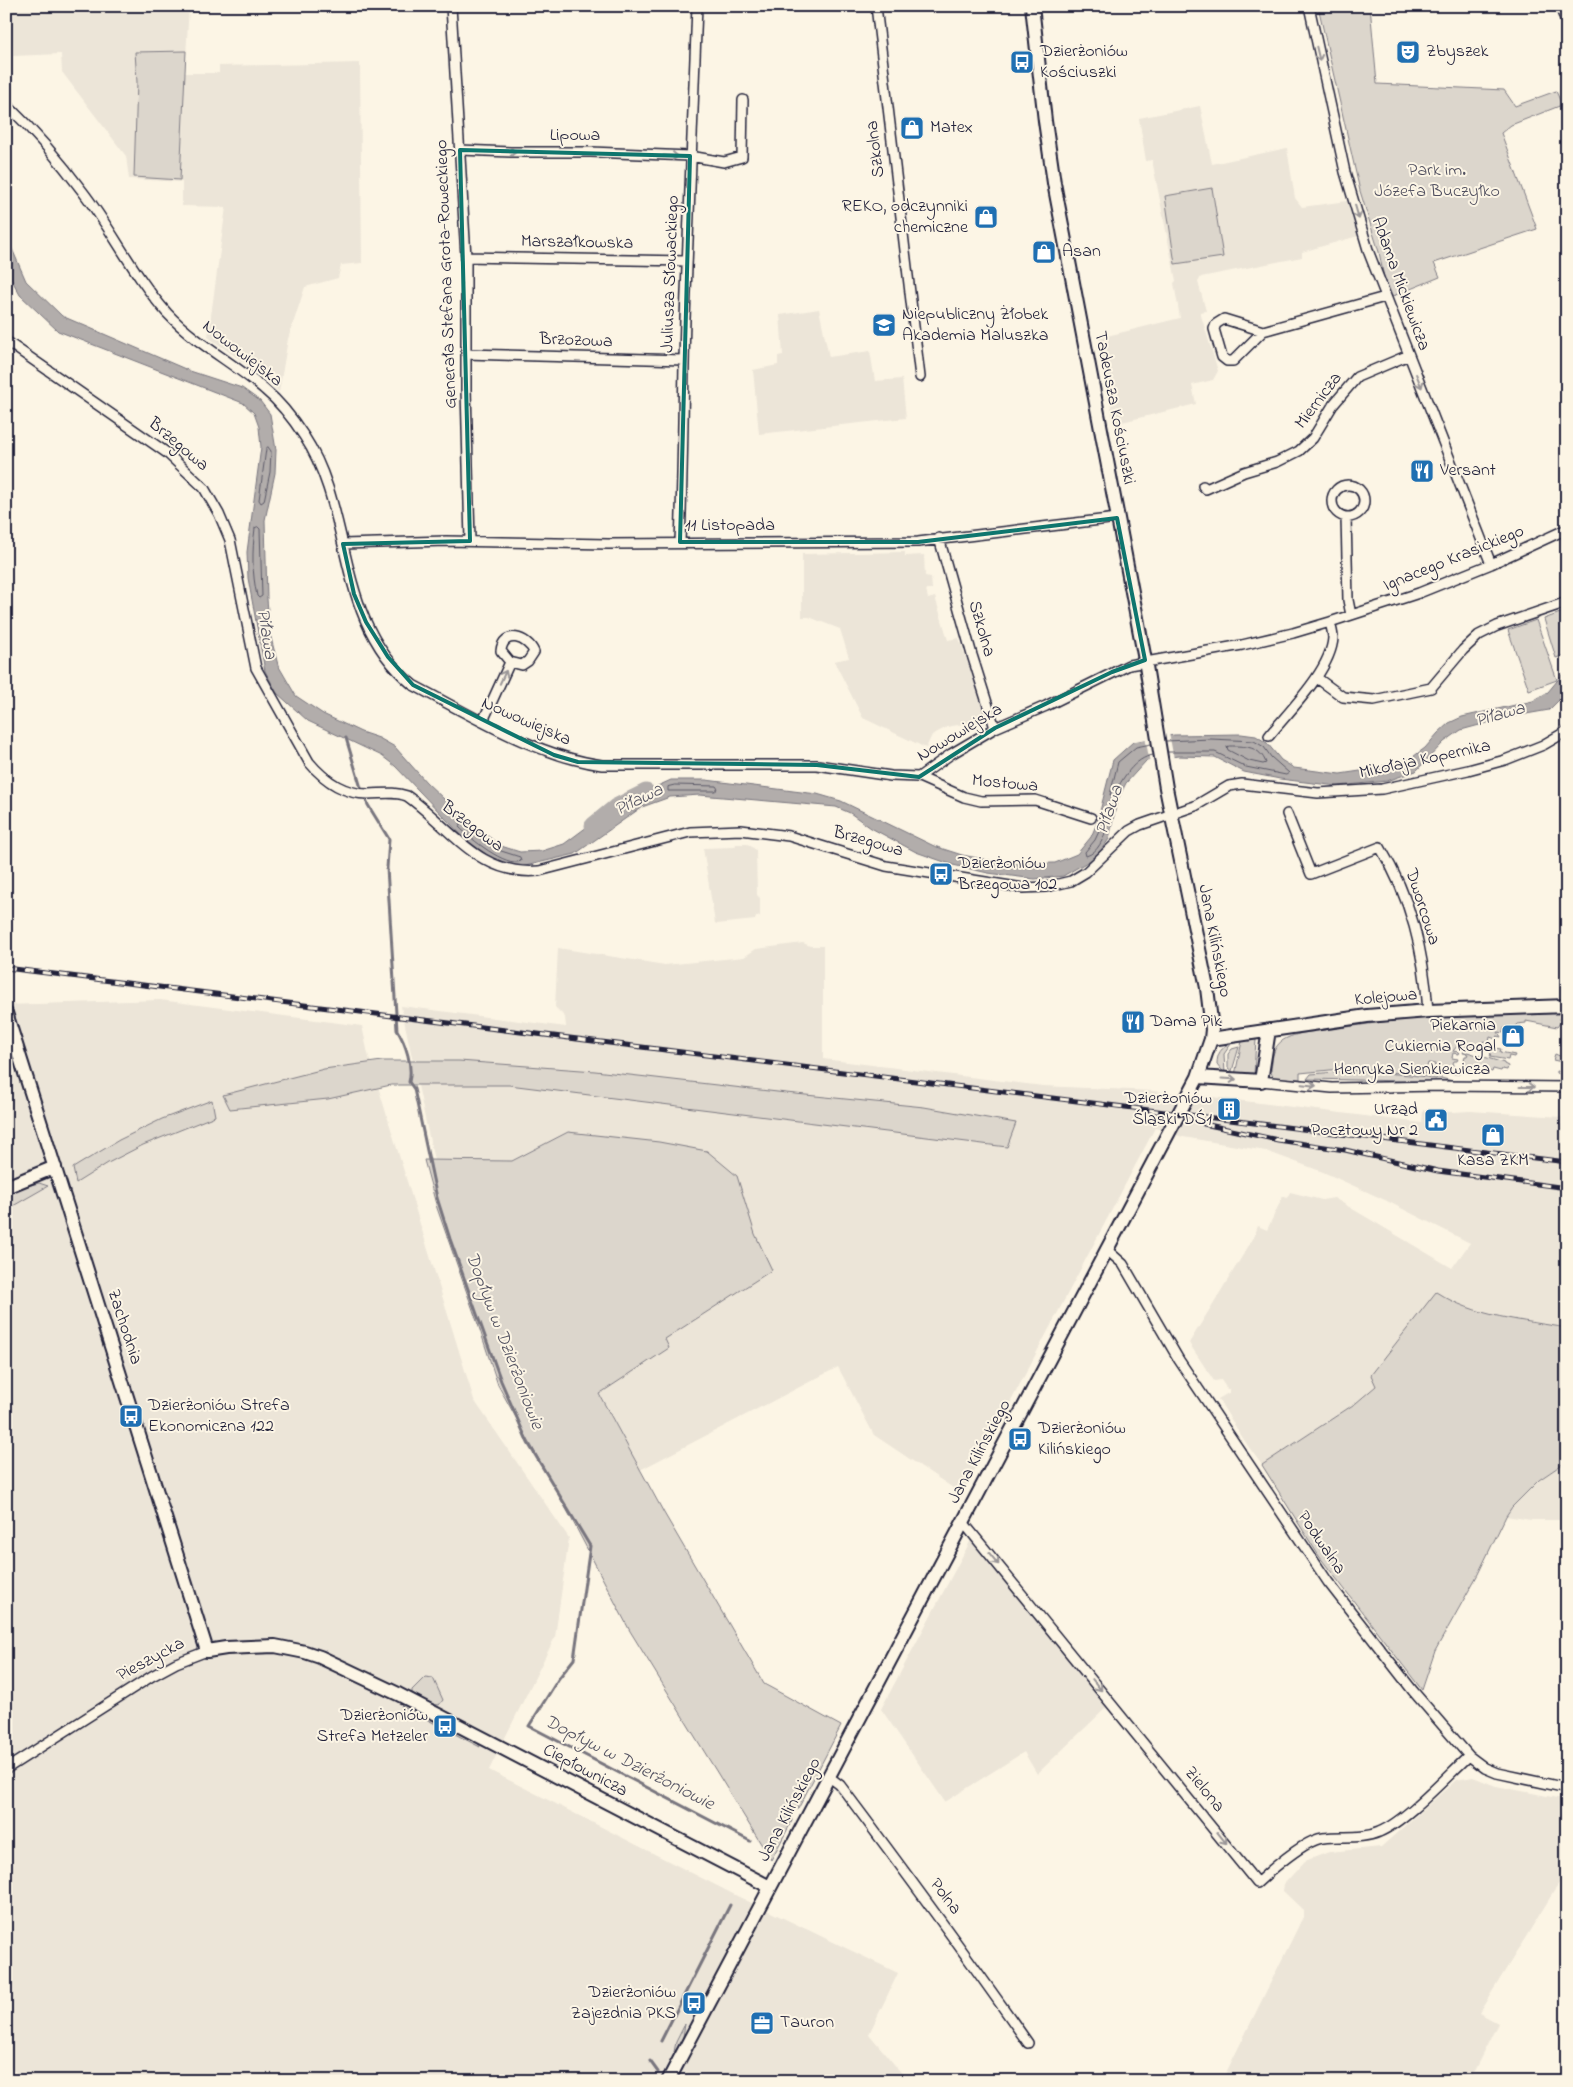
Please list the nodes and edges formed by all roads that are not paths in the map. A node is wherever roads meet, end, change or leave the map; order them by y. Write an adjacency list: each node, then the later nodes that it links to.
1 (451, 6): 10 (street, Generała Stefana Grota-Roweckiego)
2 (696, 6): 11 (street, Juliusza Słowackiego)
3 (876, 6): 20 (street, Szkolna)
4 (1032, 6): 23 (street, Tadeusza Kościuszki)
5 (1309, 6): 14 (street, Adama Mickiewicza, one-way to 14)
6 (1560, 6): 7 (street)
7 (1567, 25)
8 (743, 100): 11 (street, Lipowa)
9 (6, 104): 28 (street, Nowowiejska)
10 (460, 150): 11 (street, Lipowa, one-way to 11); 12 (street, Generała Stefana Grota-Roweckiego)
11 (690, 156): 13 (street, Juliusza Słowackiego)
12 (466, 257): 13 (street, Marszałkowska); 17 (street, Generała Stefana Grota-Roweckiego)
13 (687, 261): 19 (street, Juliusza Słowackiego)
14 (1385, 297): 15 (street); 18 (street, Adama Mickiewicza)
15 (1263, 331): 15 (street)
16 (6, 341): 42 (street, Brzegowa)
17 (466, 354): 19 (street, Brzozowa); 26 (street, Generała Stefana Grota-Roweckiego)
18 (1409, 355): 21 (street, Miernicza); 29 (street, Adama Mickiewicza, one-way to 29)
19 (684, 360): 27 (street, Juliusza Słowackiego)
20 (920, 377)
21 (1202, 486)
22 (1346, 517): 31 (street)
23 (1117, 518): 25 (street, 11 Listopada); 33 (street, Tadeusza Kościuszki)
24 (1567, 529): 29 (street, Ignacego Krasickiego)
25 (939, 538): 27 (street, 11 Listopada); 37 (street, Szkolna)
26 (470, 541): 27 (street, 11 Listopada); 28 (street, 11 Listopada)
27 (680, 542)
28 (343, 544): 36 (street, Nowowiejska)
29 (1491, 564): 31 (street, Ignacego Krasickiego)
30 (1567, 602): 35 (street)
31 (1351, 615): 32 (street, Nowowiejska)
32 (1330, 622): 33 (street, Nowowiejska); 35 (street)
33 (1145, 660): 37 (street, Nowowiejska); 42 (street, Tadeusza Kościuszki)
34 (510, 662): 36 (street, one-way to 34)
35 (1317, 678): 39 (street)
36 (483, 721): 40 (street, Nowowiejska)
37 (996, 728): 40 (street, Nowowiejska)
38 (1567, 731): 42 (street, Mikołaja Kopernika)
39 (1270, 736)
40 (919, 777): 43 (street, Mostowa)
41 (1288, 814): 45 (street, Dworcowa)
42 (1172, 815): 48 (street, Jana Kilińskiego)
43 (1090, 818)
44 (1567, 1006): 45 (street, Kolejowa)
45 (1428, 1011): 47 (street, Kolejowa)
46 (6, 1013): 52 (street, Zachodnia)
47 (1269, 1030): 48 (street, Kolejowa); 50 (street)
48 (1210, 1039): 49 (street, Jana Kilińskiego)
49 (1198, 1077): 50 (street, Henryka Sienkiewicza, one-way to 50); 54 (street, Jana Kilińskiego)
50 (1261, 1081): 51 (street, Henryka Sienkiewicza, one-way to 51)
51 (1567, 1087)
52 (55, 1167): 53 (street); 56 (street, Zachodnia)
53 (6, 1187)
54 (1106, 1249): 55 (street, Jana Kilińskiego); 58 (street, Podwalna)
55 (963, 1522): 58 (street, Zielona, one-way to 58); 60 (street, Jana Kilińskiego)
56 (207, 1651): 57 (street, Pieszycka); 59 (street, Pieszycka)
57 (383, 1688): 62 (street, Ciepłownicza)
58 (1469, 1756): 61 (street, Podwalna)
59 (6, 1769)
60 (828, 1776): 62 (street, Jana Kilińskiego); 63 (street, Polna)
61 (1567, 1788)
62 (770, 1887): 64 (street, Jana Kilińskiego)
63 (1028, 2043)
64 (668, 2081)

